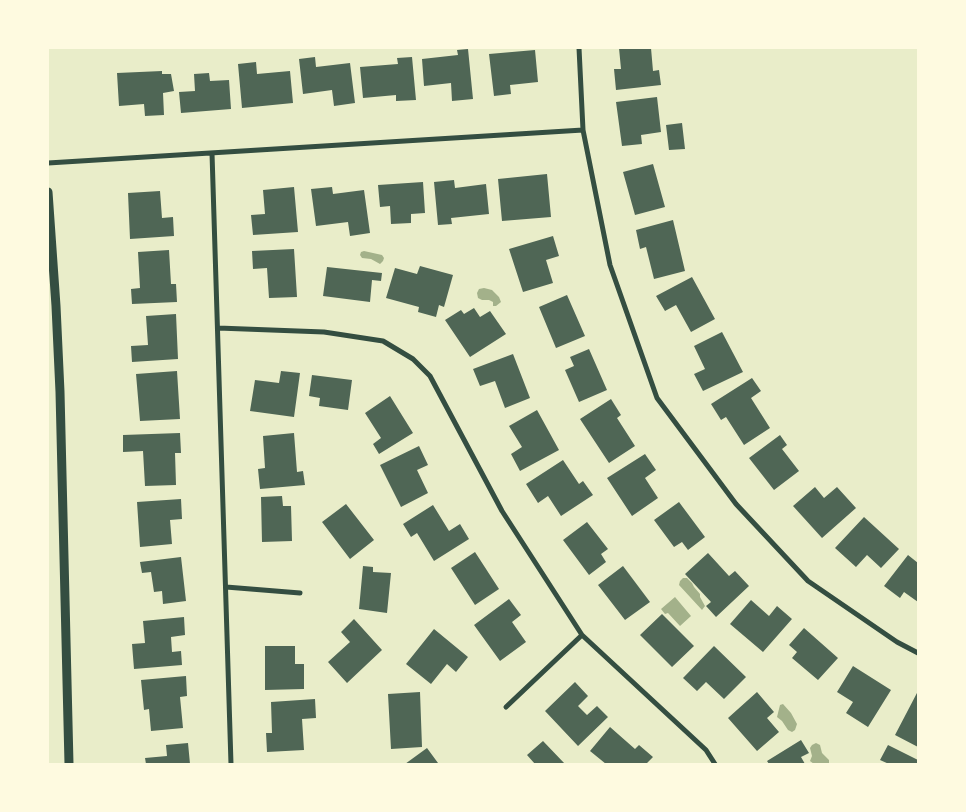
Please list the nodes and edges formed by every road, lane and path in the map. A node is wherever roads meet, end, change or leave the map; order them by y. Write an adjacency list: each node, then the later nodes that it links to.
1 (579, 48): 2 (street)
2 (583, 130): 3 (street); 10 (street)
3 (212, 153): 4 (street); 6 (street)
4 (48, 163)
5 (48, 192): 12 (street)
6 (218, 328): 7 (street); 9 (street)
7 (226, 588): 8 (street); 13 (street)
8 (300, 593)
9 (582, 635): 11 (street); 14 (street)
10 (918, 653)
11 (506, 707)
12 (69, 764)
13 (231, 764)
14 (715, 764)

